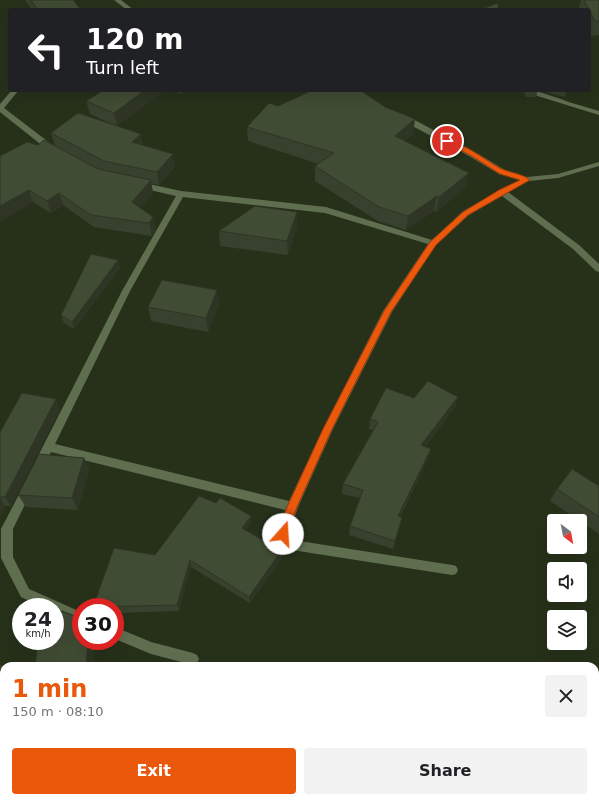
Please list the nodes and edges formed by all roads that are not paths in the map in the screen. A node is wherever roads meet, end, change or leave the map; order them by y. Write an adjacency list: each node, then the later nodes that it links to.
1 (116, 0): 2 (street)
2 (128, 8)
3 (14, 92): 5 (street)
4 (530, 92): 6 (street)
5 (0, 108): 8 (street)
6 (599, 113)
7 (400, 116): 10 (street)
8 (59, 153)
9 (599, 164): 10 (street)
10 (527, 180): 12 (street)
11 (128, 183): 13 (street)
12 (502, 192): 14 (street); 15 (street)
13 (182, 194): 14 (street); 16 (street)
14 (433, 243): 17 (street)
15 (599, 269)
16 (48, 447): 17 (street); 19 (street)
17 (292, 507): 18 (street)
18 (452, 570)
19 (36, 598)
20 (124, 637): 21 (street)
21 (193, 660)

